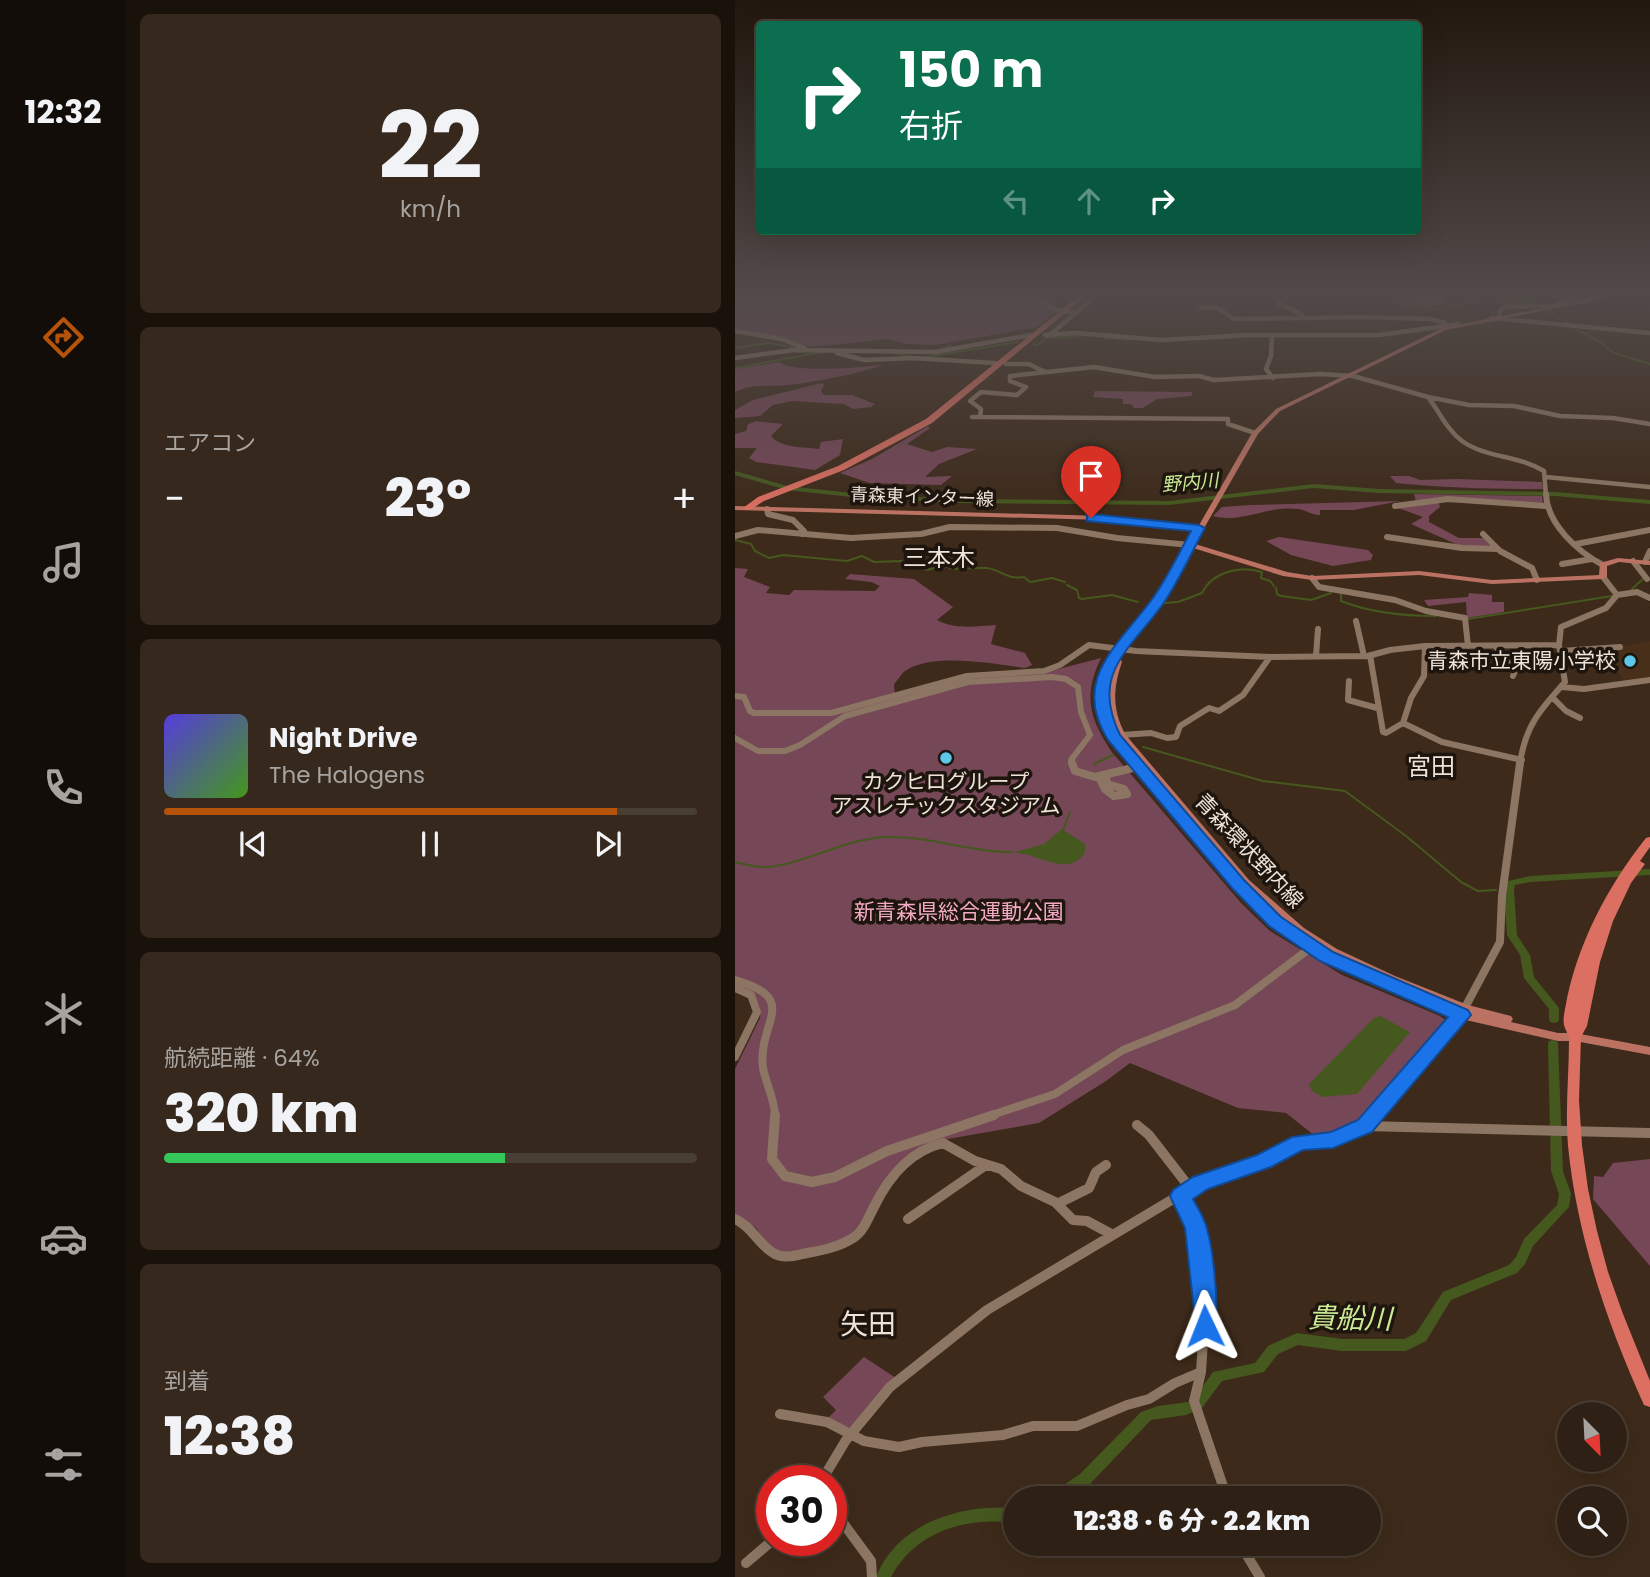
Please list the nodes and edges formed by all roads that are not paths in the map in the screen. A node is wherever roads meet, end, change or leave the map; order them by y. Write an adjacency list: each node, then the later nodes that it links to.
1 (967, 364): 2 (street)
2 (990, 364)
3 (1000, 364): 20 (highway, 青森東インター線)
4 (1019, 364): 7 (street)
5 (1268, 364): 9 (street)
6 (1370, 364): 8 (main road)
7 (1045, 372): 9 (street); 12 (street)
8 (1346, 375): 9 (street); 10 (street); 14 (main road)
9 (1273, 378)
10 (1428, 397): 13 (street); 15 (street)
11 (972, 417): 12 (street)
12 (980, 417): 14 (street)
13 (1650, 424)
14 (1255, 433): 22 (main road)
15 (1546, 479): 16 (street); 17 (street)
16 (1650, 487)
17 (1547, 504): 18 (street); 28 (street)
18 (1395, 506)
19 (735, 508): 20 (main road)
20 (747, 508): 21 (main road, 青森東インター線)
21 (767, 509): 22 (main road, 青森東インター線); 24 (street)
22 (1199, 528): 29 (main road, 青森環状野内線)
23 (1650, 530): 28 (street)
24 (802, 534): 26 (street); 29 (street)
25 (1483, 534): 30 (street)
26 (735, 536)
27 (1387, 537): 30 (street)
28 (1576, 544): 32 (street)
29 (1190, 545): 38 (main road); 51 (main road, 青森環状野内線)
30 (1498, 549): 40 (street)
31 (1650, 551): 34 (street)
32 (1592, 559): 35 (street); 36 (street)
33 (1633, 561): 34 (main road); 36 (main road); 39 (street)
34 (1648, 562)
35 (1562, 564)
36 (1603, 565): 37 (main road)
37 (1603, 577): 40 (main road); 42 (street)
38 (1312, 578): 40 (main road); 47 (street)
39 (1648, 579): 41 (street)
40 (1537, 580)
41 (1634, 592): 42 (street); 43 (street)
42 (1617, 595): 50 (street)
43 (1650, 598)
44 (1356, 621): 53 (street)
45 (1318, 629): 52 (street)
46 (1425, 646): 47 (street); 53 (street); 63 (street)
47 (1468, 646): 49 (street)
48 (1620, 646): 50 (street)
49 (1496, 647): 50 (street); 55 (street)
50 (1560, 648): 58 (street)
51 (1121, 649): 54 (street); 59 (street); 64 (main road, 青森環状野内線); 67 (main road, 青森環状野内線)
52 (1316, 656): 53 (street); 54 (street)
53 (1367, 656): 61 (street)
54 (1270, 657): 64 (street)
55 (1513, 676)
56 (1650, 680): 58 (street)
57 (1349, 681): 61 (street)
58 (1562, 687): 60 (street)
59 (735, 696)
60 (1553, 698): 62 (street); 66 (street)
61 (1377, 708): 63 (street)
62 (1580, 718)
63 (1403, 723): 66 (street)
64 (1121, 735): 67 (main road, 青森環状野内線)
65 (735, 738): 68 (street)
66 (1522, 760): 75 (street)
67 (1141, 766): 68 (street); 72 (main road, 青森環状野内線)
68 (1103, 776): 68 (street)
69 (1650, 840): 71 (highway)
70 (1650, 851): 71 (highway)
71 (1628, 873): 76 (highway)
72 (1314, 945): 73 (street); 75 (main road, 青森環状野内線)
73 (735, 980)
74 (735, 988): 78 (street)
75 (1463, 1011): 76 (main road, 青森環状野内線); 80 (street)
76 (1575, 1037): 77 (main road, 青森環状野内線); 81 (highway)
77 (1650, 1051)
78 (735, 1057)
79 (1137, 1125): 85 (street)
80 (1365, 1126): 81 (street); 85 (street)
81 (1567, 1133): 82 (street); 92 (highway)
82 (1650, 1133)
83 (986, 1165): 87 (street); 88 (street); 89 (street)
84 (1106, 1165): 87 (street)
85 (1190, 1188): 86 (street)
86 (1181, 1196): 90 (street); 91 (street)
87 (1057, 1205): 90 (street)
88 (735, 1219)
89 (908, 1219)
90 (1113, 1235): 94 (street)
91 (1201, 1372): 94 (street); 96 (street)
92 (1650, 1401)
93 (780, 1413): 94 (street)
94 (850, 1435): 95 (street)
95 (831, 1465)
96 (1223, 1486)
97 (847, 1528): 101 (street)
98 (756, 1554): 100 (street)
99 (1247, 1556): 102 (street)
100 (746, 1563)
101 (872, 1577)
102 (1260, 1577)

